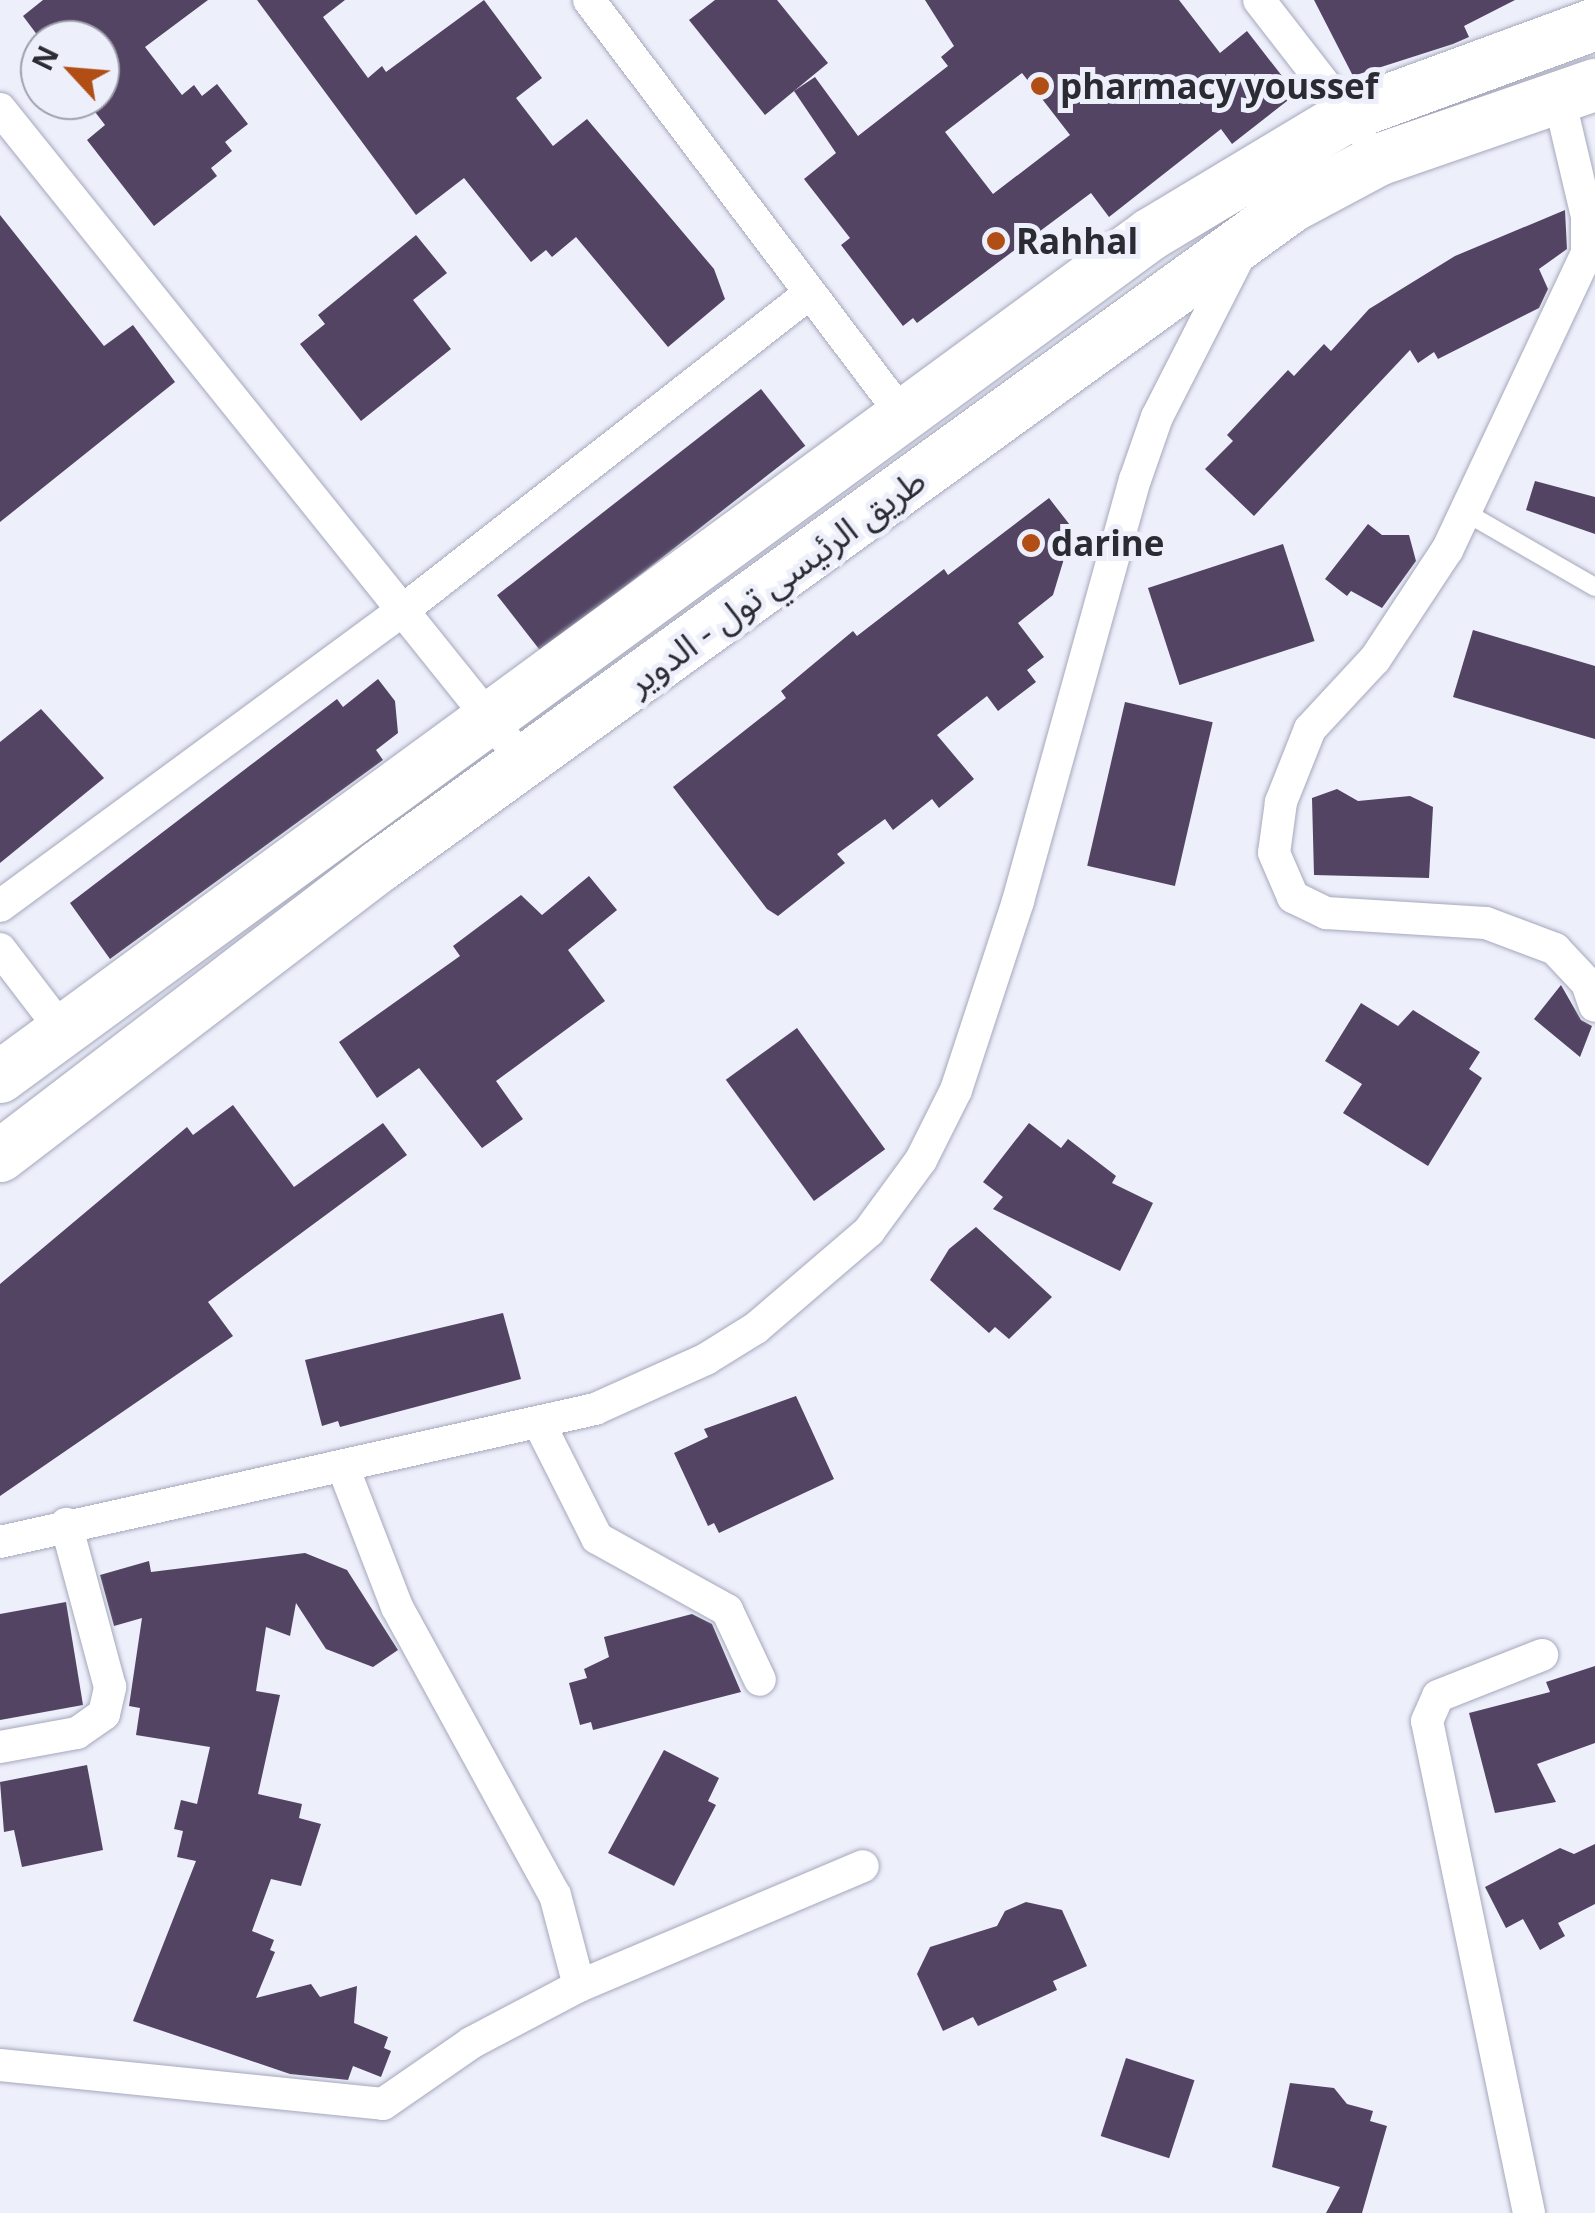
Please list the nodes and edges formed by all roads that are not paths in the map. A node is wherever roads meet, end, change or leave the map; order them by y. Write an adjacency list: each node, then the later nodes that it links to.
1 (589, 0): 9 (street)
2 (1259, 0): 6 (street)
3 (1595, 24): 6 (main road, طريق الرئيسي تول - الدوير)
4 (1577, 91): 7 (main road, طريق الرئيسي تول - الدوير); 11 (street)
5 (0, 108): 13 (street)
6 (1351, 114): 7 (street); 10 (main road, طريق الرئيسي تول - الدوير)
7 (1378, 160): 8 (main road, طريق الرئيسي تول - الدوير)
8 (1249, 236): 15 (main road, طريق الرئيسي تول - الدوير); 22 (street)
9 (810, 293): 10 (street); 13 (street)
10 (901, 414): 14 (main road, طريق الرئيسي تول - الدوير)
11 (1465, 512): 12 (lane); 18 (street)
12 (1595, 587)
13 (403, 610): 14 (street); 16 (street)
14 (490, 721): 15 (street); 19 (main road, طريق الرئيسي تول - الدوير)
15 (525, 763): 21 (main road, طريق الرئيسي تول - الدوير)
16 (0, 906)
17 (0, 949): 19 (street)
18 (1595, 1006)
19 (62, 1030): 20 (main road, طريق الرئيسي تول - الدوير)
20 (0, 1077)
21 (0, 1156)
22 (539, 1423): 23 (street); 27 (street)
23 (342, 1467): 24 (street); 30 (street)
24 (66, 1524): 25 (street); 28 (street)
25 (0, 1542)
26 (1542, 1655): 32 (street)
27 (760, 1680)
28 (0, 1746)
29 (864, 1866): 30 (street)
30 (579, 1986): 31 (street)
31 (0, 2065)
32 (1529, 2213)

